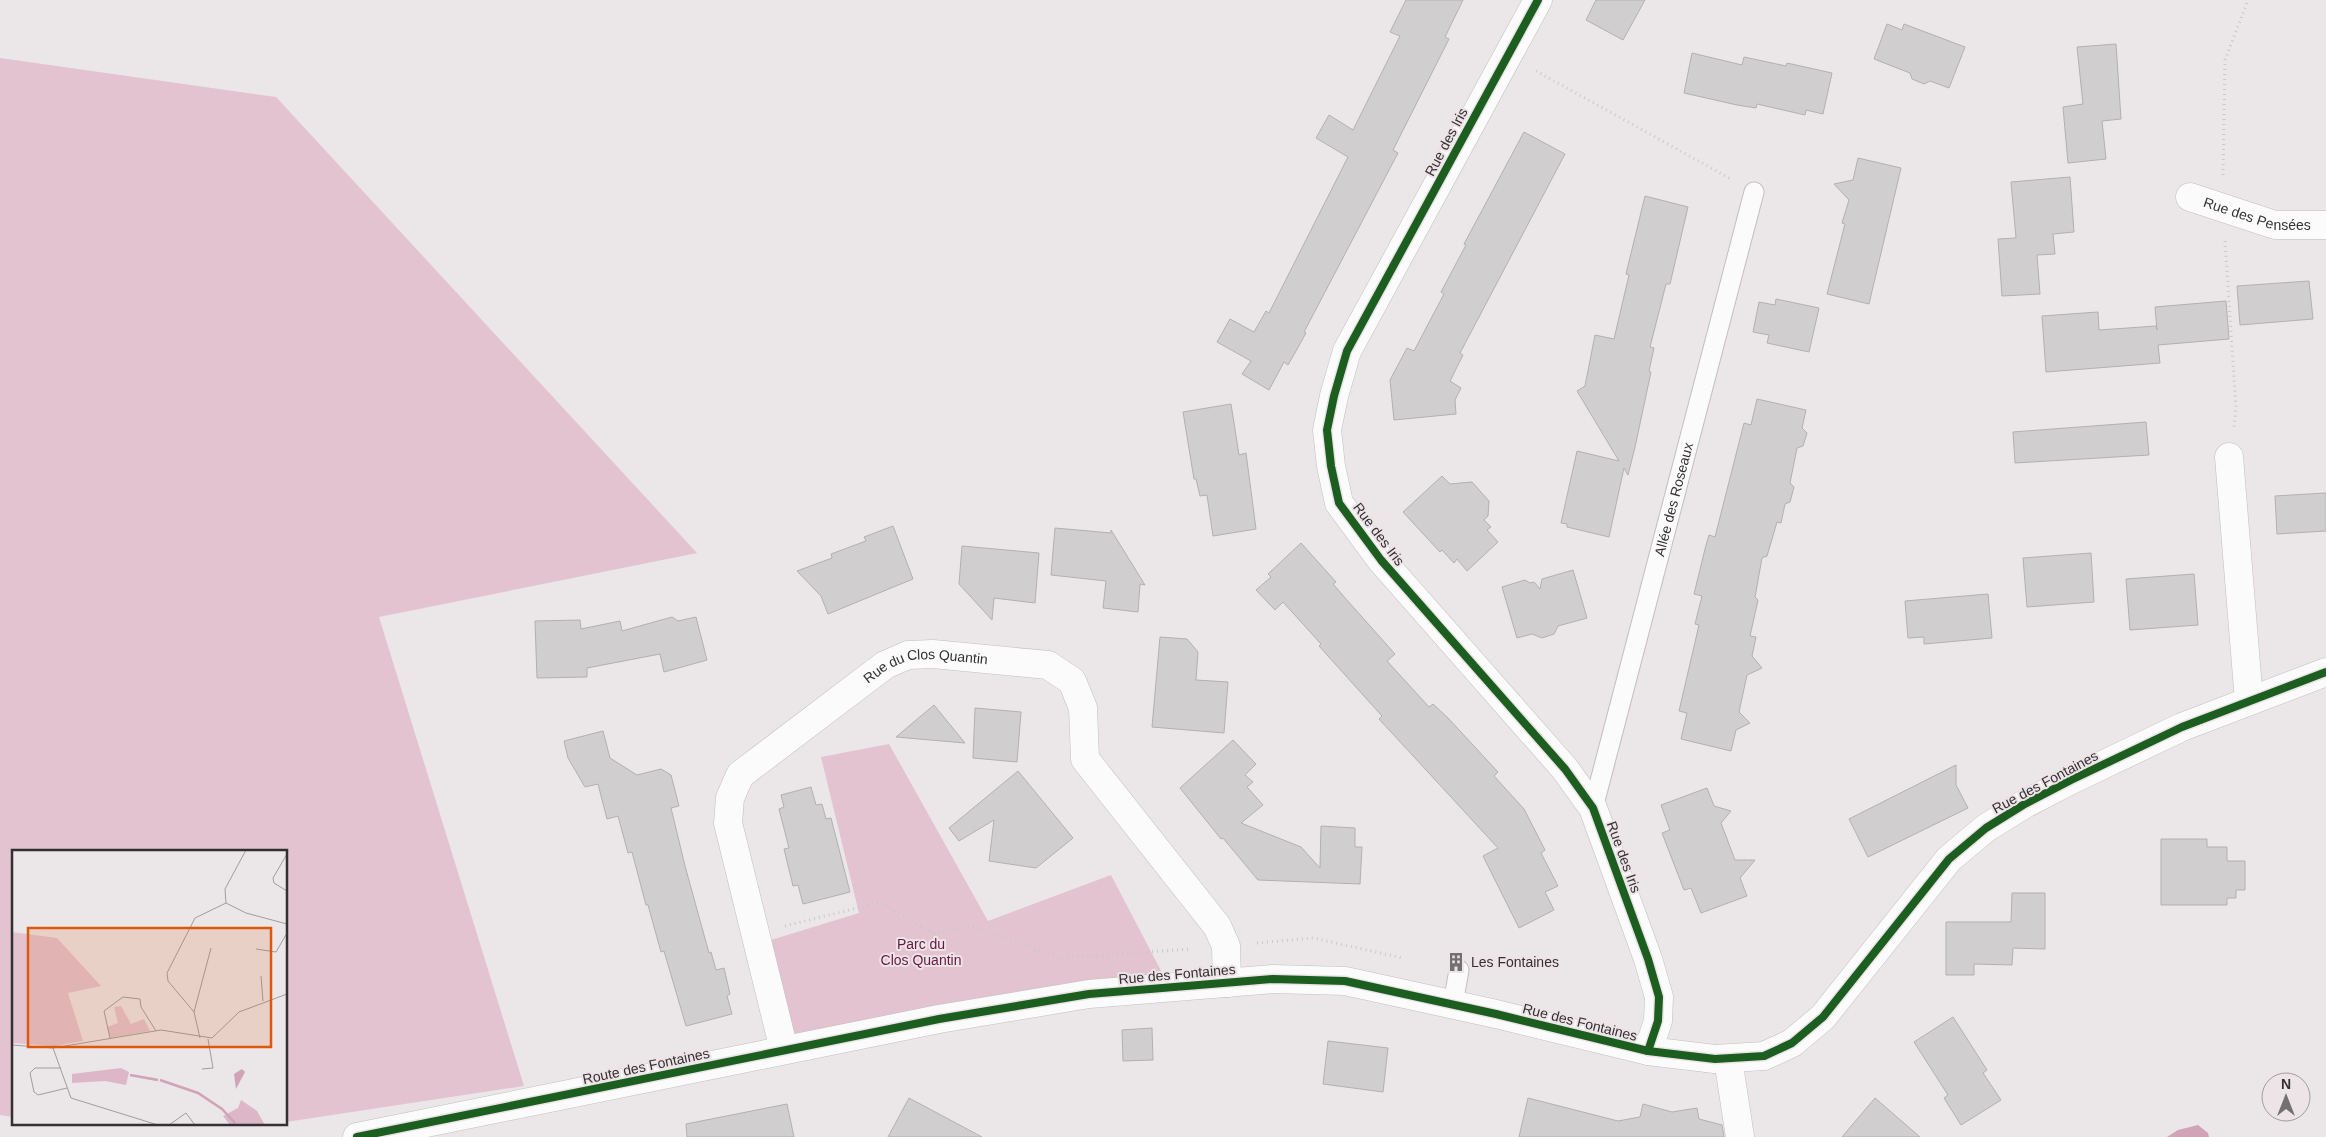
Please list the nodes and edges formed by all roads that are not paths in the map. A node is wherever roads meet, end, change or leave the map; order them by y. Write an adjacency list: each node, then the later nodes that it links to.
1 (1538, 0): 8 (street, Rue des Iris)
2 (1754, 192): 8 (lane, Allée des Roseaux)
3 (2190, 197): 4 (street, Rue des Pensées)
4 (2326, 224)
5 (2229, 458): 7 (street)
6 (2326, 672): 7 (street, Rue des Fontaines)
7 (2250, 701): 15 (street, Rue des Fontaines)
8 (1594, 808): 14 (street, Rue des Iris)
9 (1459, 970): 11 (lane)
10 (1227, 983): 11 (street, Rue des Fontaines); 12 (street, Rue des Fontaines); 13 (street, Rue du Clos Quantin)
11 (1453, 1004): 14 (street, Rue des Fontaines)
12 (939, 1018): 13 (street, Route des Fontaines)
13 (784, 1050): 16 (street, Route des Fontaines)
14 (1648, 1051): 15 (street, Rue des Fontaines)
15 (1728, 1059): 17 (street)
16 (357, 1137)
17 (1740, 1137)

